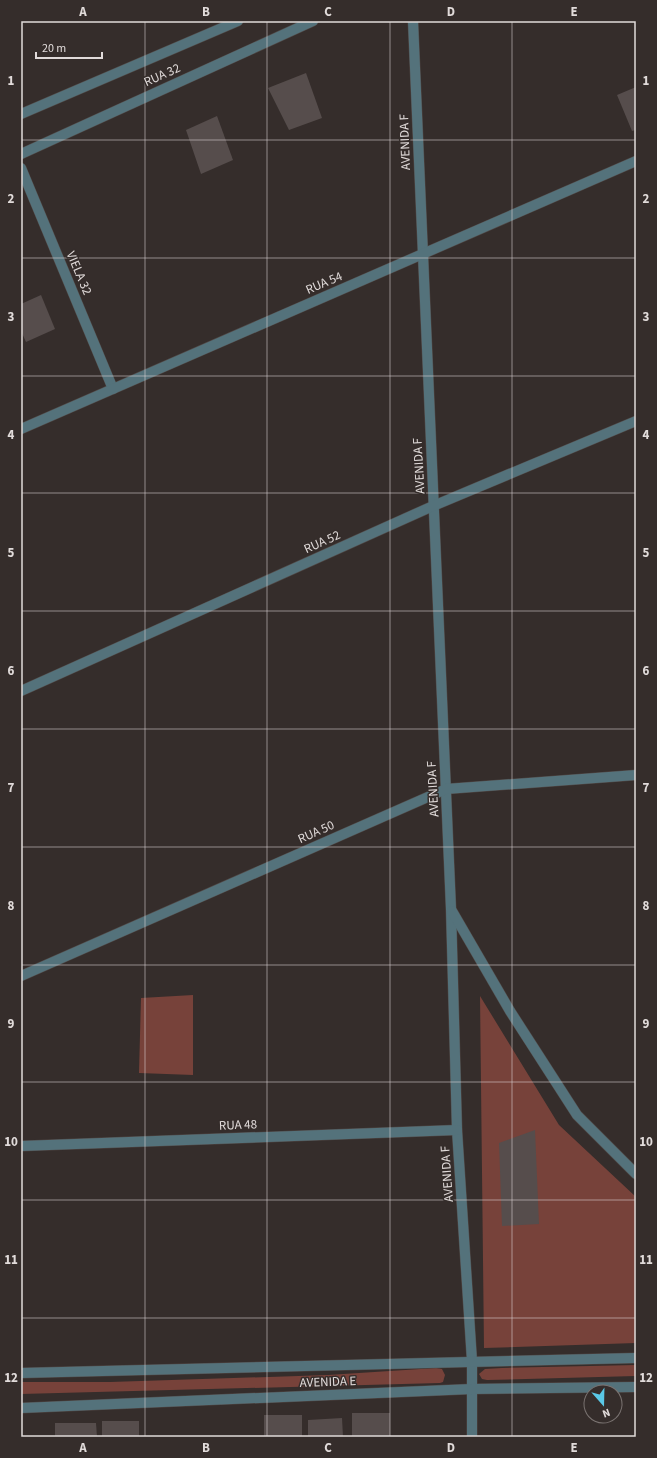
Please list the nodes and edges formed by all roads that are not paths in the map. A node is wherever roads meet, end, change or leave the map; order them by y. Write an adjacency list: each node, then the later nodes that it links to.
1 (238, 21): 4 (street, RUA 32)
2 (314, 21): 5 (street, RUA 32)
3 (413, 21): 8 (street, AVENIDA F)
4 (21, 114)
5 (21, 154)
6 (636, 160): 8 (street, RUA 54)
7 (21, 168): 9 (street, VIELA 32)
8 (422, 255): 9 (street, RUA 54); 12 (street, AVENIDA F)
9 (113, 389): 11 (street, RUA 54)
10 (636, 421): 12 (street, RUA 52)
11 (21, 429)
12 (433, 506): 13 (street, RUA 52); 15 (street, AVENIDA F)
13 (21, 691)
14 (636, 775): 15 (street, RUA 50)
15 (446, 790): 16 (street, AVENIDA F); 17 (street, RUA 50)
16 (452, 909): 18 (street, AVENIDA F); 20 (street, AVENIDA F)
17 (21, 976)
18 (457, 1130): 19 (street, RUA 48); 22 (street, AVENIDA F)
19 (21, 1146)
20 (636, 1174)
21 (636, 1358): 22 (street, AVENIDA E)
22 (472, 1361): 23 (street, AVENIDA E); 25 (street, AVENIDA F)
23 (21, 1373)
24 (636, 1386): 25 (street, AVENIDA E)
25 (472, 1390): 26 (street, AVENIDA E); 27 (street, AVENIDA F)
26 (21, 1408)
27 (472, 1437)

